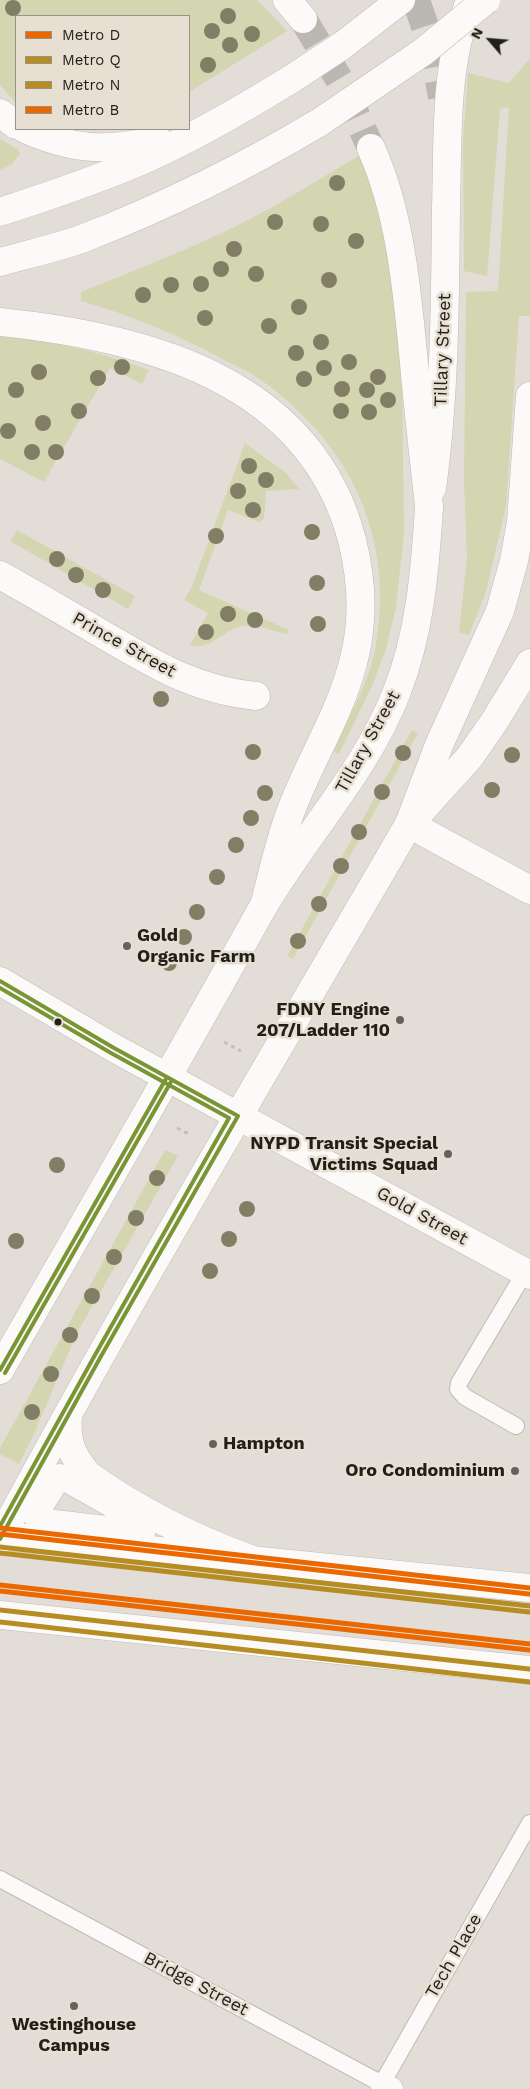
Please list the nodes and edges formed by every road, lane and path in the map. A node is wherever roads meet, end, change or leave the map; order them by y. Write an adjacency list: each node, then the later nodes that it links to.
1 (401, 0): 7 (main road, bridge)
2 (470, 0): 9 (main road, Tillary Street)
3 (486, 0): 12 (main road, bridge)
4 (442, 97): 9 (main road)
5 (0, 113): 6 (main road)
6 (15, 124)
7 (205, 129): 8 (main road); 11 (main road)
8 (27, 130)
9 (448, 136): 15 (main road, Tillary Street)
10 (371, 148): 15 (main road)
11 (0, 212)
12 (0, 262)
13 (0, 322): 21 (main road)
14 (530, 396): 19 (main road)
15 (429, 507): 21 (main road, Tillary Street)
16 (0, 575): 18 (main road, Prince Street)
17 (530, 663): 19 (main road)
18 (256, 696)
19 (408, 824): 20 (main road); 26 (main road)
20 (530, 890)
21 (265, 904): 25 (main road, Tillary Street)
22 (0, 981): 25 (main road, Gold Street)
23 (224, 1042): 24 (path)
24 (244, 1053)
25 (167, 1077): 26 (main road, Gold Street); 30 (main road, Tillary Street)
26 (238, 1116): 29 (main road, Gold Street); 31 (main road)
27 (177, 1128): 28 (path)
28 (191, 1135)
29 (527, 1274): 32 (lane)
30 (0, 1370)
31 (68, 1416): 33 (main road); 34 (main road)
32 (516, 1426)
33 (1, 1537): 34 (main road)
34 (250, 1560): 35 (main road)
35 (530, 1588)
36 (0, 1615): 37 (main road)
37 (530, 1670)
38 (530, 1823): 40 (lane, Tech Place)
39 (0, 1879): 40 (lane, Bridge Street)
40 (384, 2087)

